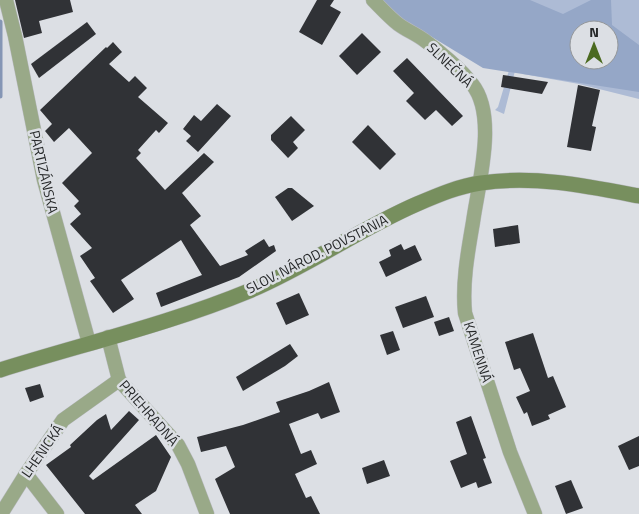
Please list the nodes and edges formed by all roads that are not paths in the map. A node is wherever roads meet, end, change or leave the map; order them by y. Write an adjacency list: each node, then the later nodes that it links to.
1 (6, 0): 6 (street, PARTIZÁNSKA)
2 (373, 0): 3 (street, SLNEČNÁ)
3 (481, 183): 4 (street, SLOV. NÁROD. POVSTANIA); 5 (street, SLOV. NÁROD. POVSTANIA); 13 (street, KAMENNÁ)
4 (639, 196)
5 (108, 337): 6 (street, SLOV. NÁROD. POVSTANIA); 8 (street, PRIEHRADNÁ)
6 (89, 342): 7 (street, SLOV. NÁROD. POVSTANIA)
7 (0, 370)
8 (118, 380): 9 (street, LHENICKÁ); 12 (street, PRIEHRADNÁ)
9 (26, 474): 10 (street, LHENICKÁ); 11 (street)
10 (1, 514)
11 (57, 514)
12 (207, 514)
13 (535, 514)

